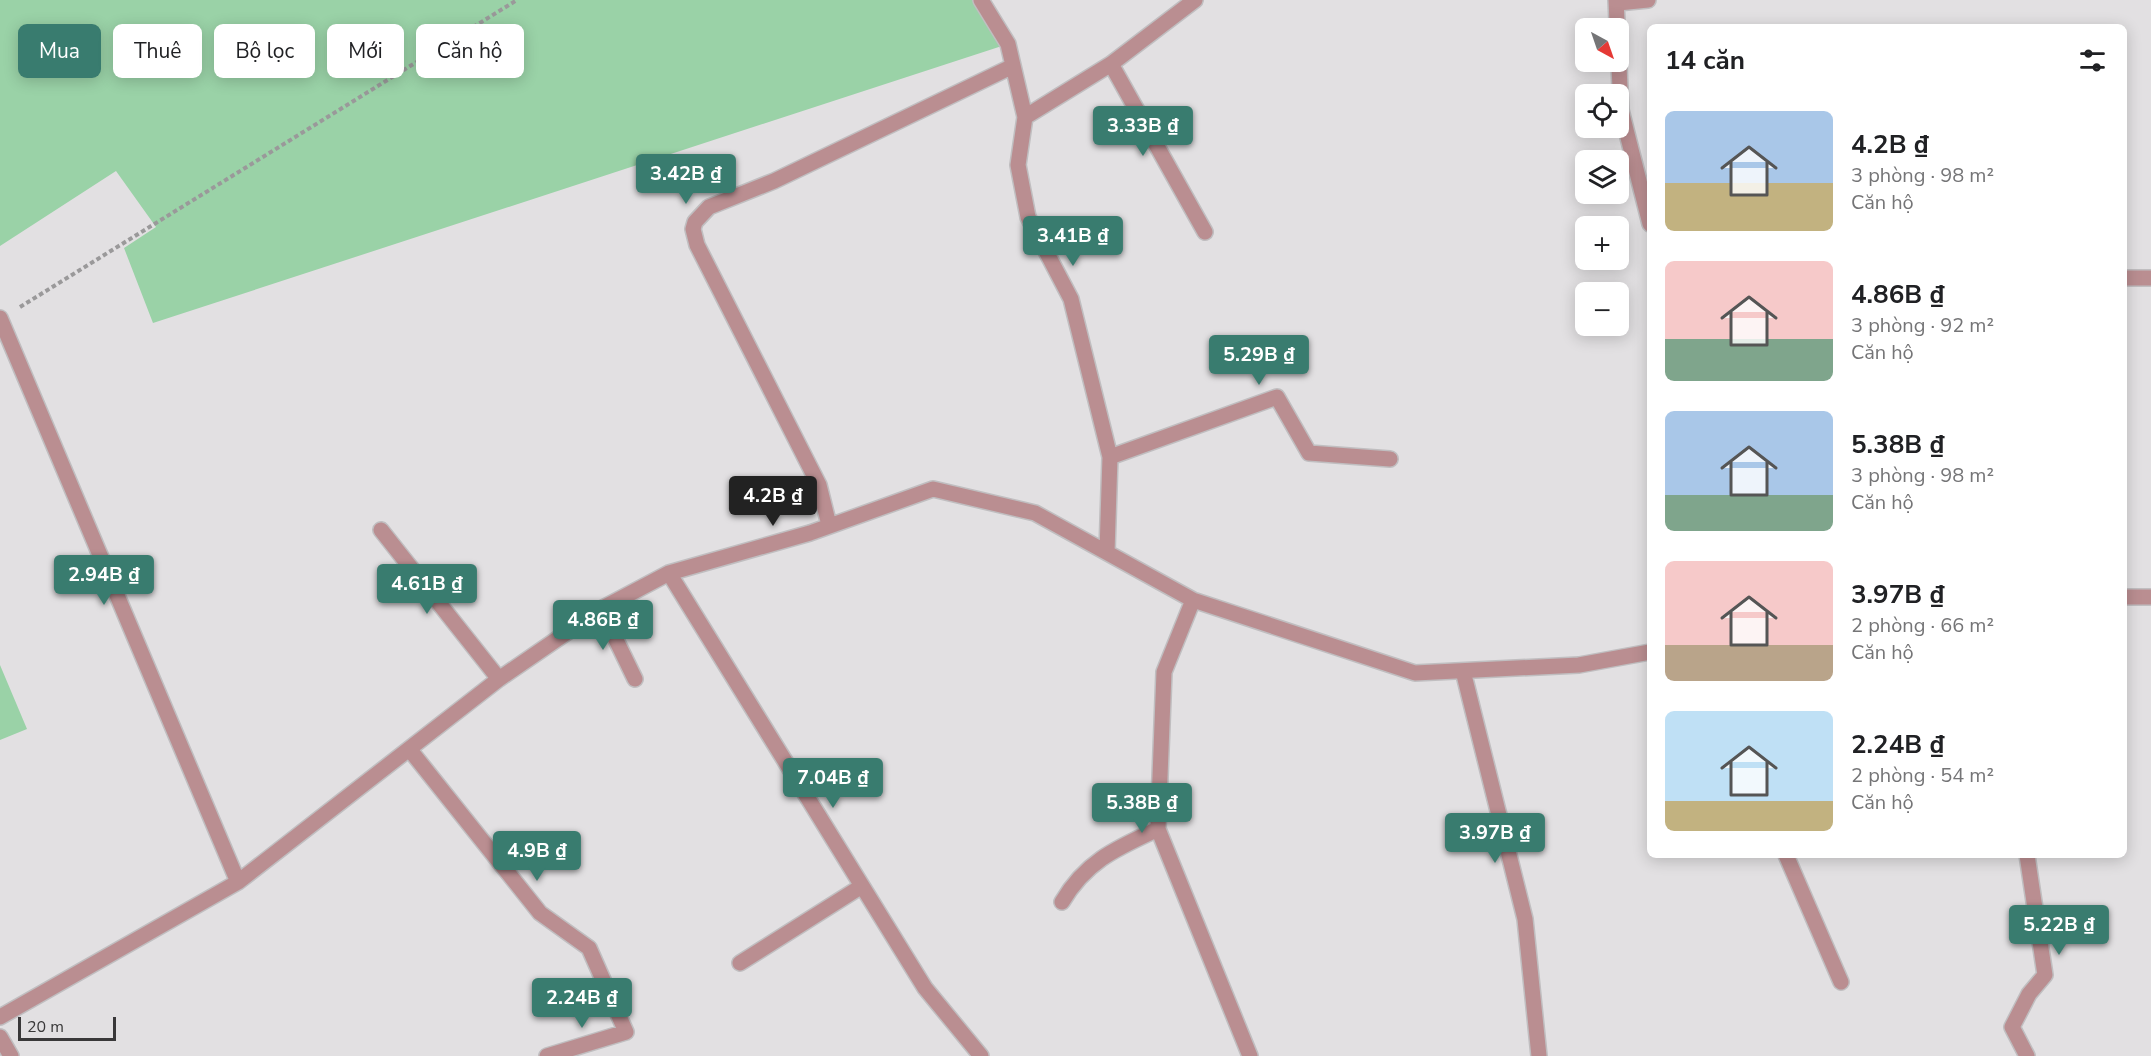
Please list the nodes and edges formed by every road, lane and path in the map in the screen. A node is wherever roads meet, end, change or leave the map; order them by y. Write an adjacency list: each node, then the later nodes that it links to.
1 (517, 0): 13 (path)
2 (981, 0): 7 (street)
3 (1195, 0): 6 (street)
4 (1648, 0): 5 (street)
5 (1617, 2): 9 (street)
6 (1111, 64): 8 (street); 10 (street)
7 (1013, 66): 8 (street); 16 (street)
8 (1025, 117): 14 (street)
9 (1645, 190)
10 (1205, 232)
11 (2127, 278): 12 (street)
12 (2151, 278)
13 (0, 319): 32 (street)
14 (1110, 457): 15 (street); 18 (street)
15 (1390, 459)
16 (829, 525): 18 (street); 19 (street)
17 (381, 530): 26 (street)
18 (1107, 552): 22 (street)
19 (669, 573): 23 (street); 33 (street)
20 (2127, 597): 21 (street)
21 (2151, 597)
22 (1193, 600): 25 (street); 29 (street)
23 (601, 609): 26 (street); 27 (street)
24 (1647, 653): 25 (street)
25 (1463, 671): 44 (street)
26 (499, 679): 28 (street)
27 (635, 679)
28 (410, 750): 32 (street); 39 (street)
29 (1158, 829): 34 (street); 43 (street)
30 (1787, 858): 36 (street)
31 (2027, 858): 45 (street)
32 (238, 882): 37 (street)
33 (862, 886): 35 (street); 42 (street)
34 (1062, 902)
35 (740, 963)
36 (1841, 982)
37 (0, 1017)
38 (0, 1037): 40 (street)
39 (579, 1052): 41 (street)
40 (11, 1056)
41 (547, 1056)
42 (981, 1056)
43 (1250, 1056)
44 (1539, 1056)
45 (2027, 1056)

